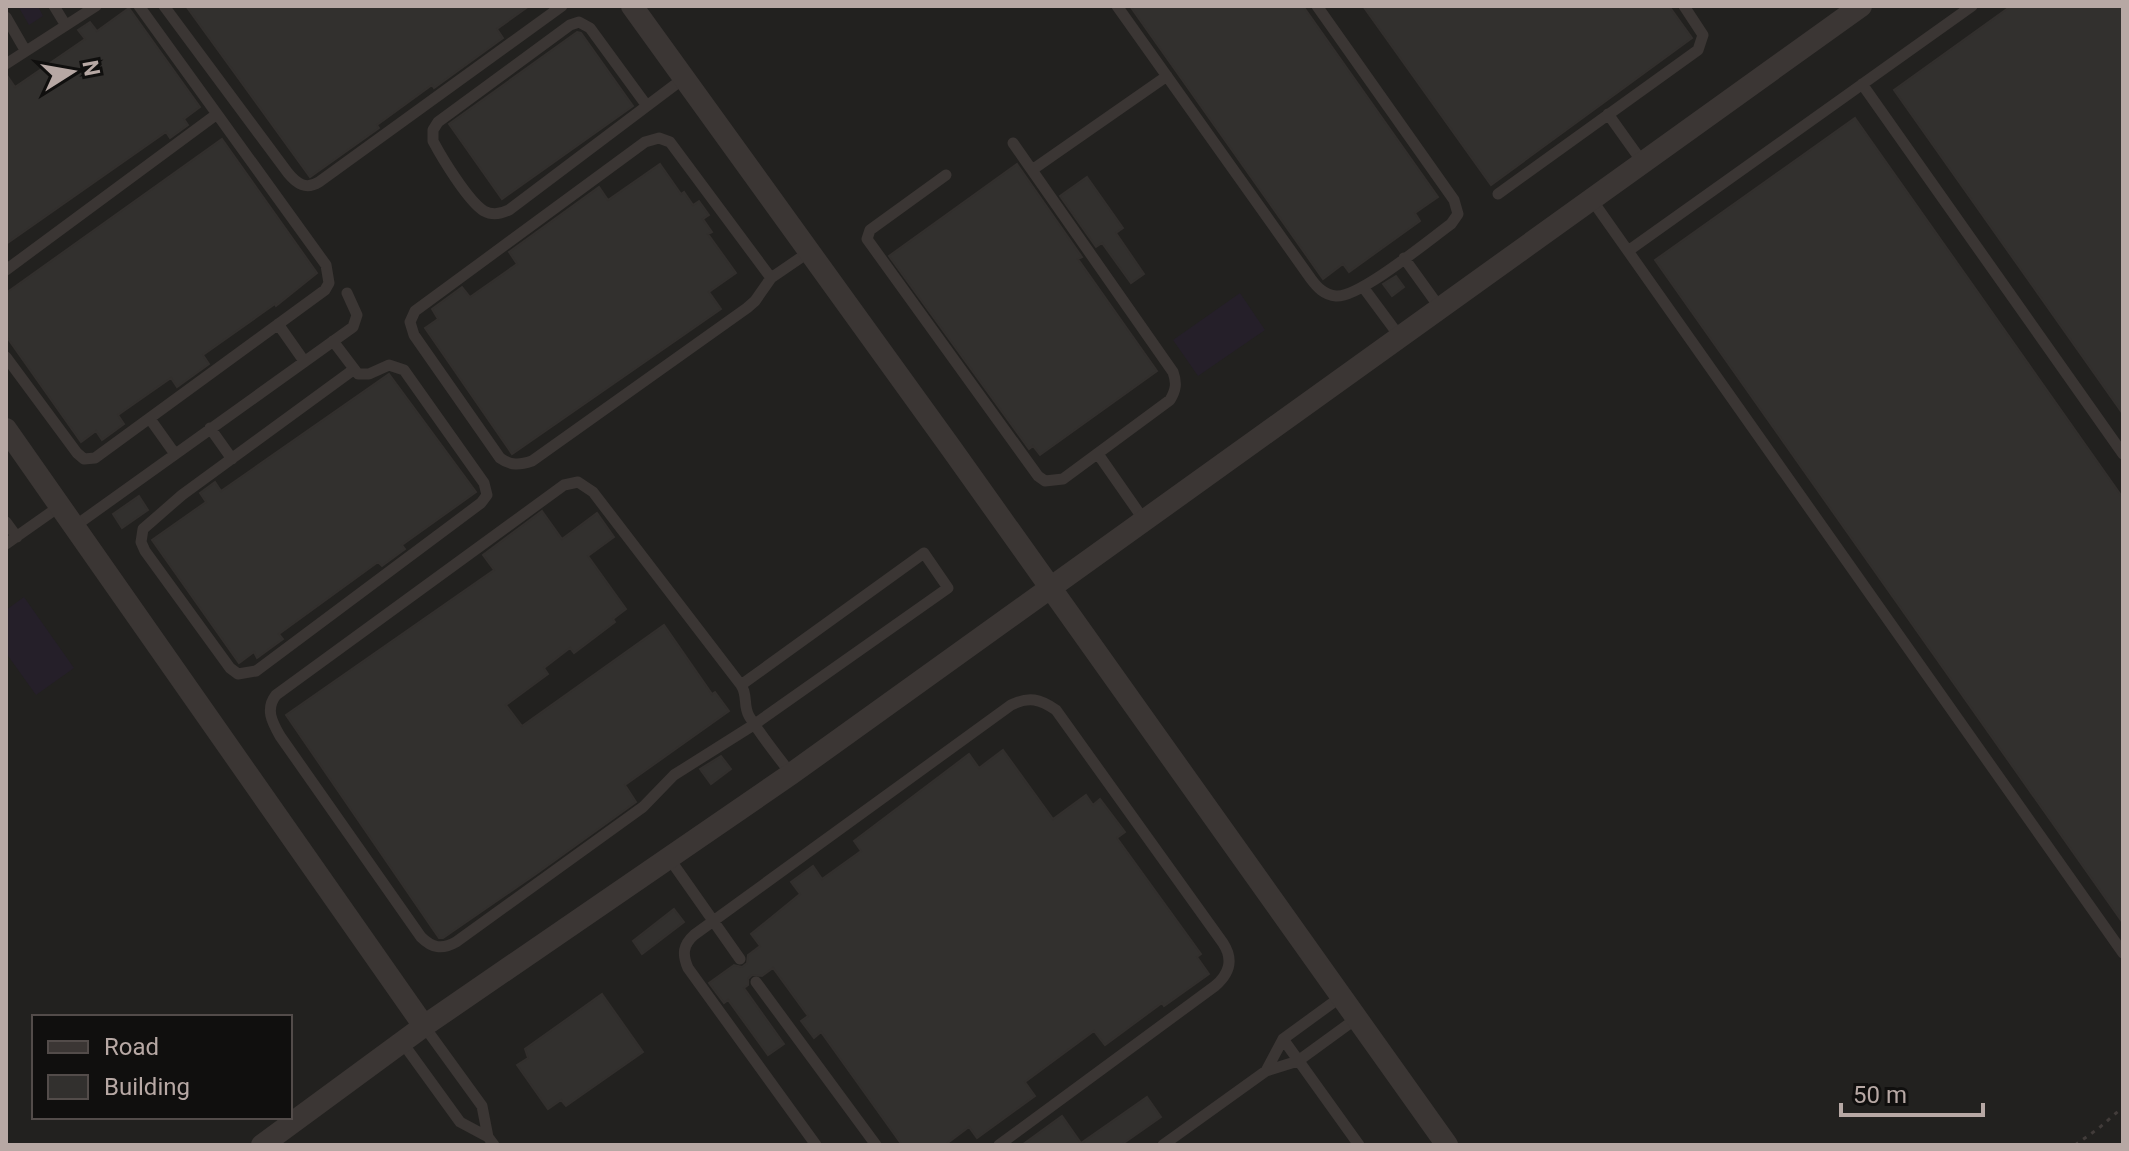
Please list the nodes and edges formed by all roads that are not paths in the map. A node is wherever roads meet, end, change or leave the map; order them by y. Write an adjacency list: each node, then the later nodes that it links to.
1 (54, 6): 13 (lane)
2 (96, 6): 13 (lane)
3 (139, 6): 20 (lane)
4 (164, 6): 5 (lane)
5 (562, 6)
6 (632, 6): 17 (street)
7 (1117, 6): 16 (lane)
8 (1317, 6): 30 (lane)
9 (1684, 6): 21 (lane)
10 (1861, 6): 23 (street)
11 (1972, 6): 18 (lane)
12 (6, 17): 14 (lane)
13 (65, 24): 14 (lane)
14 (25, 50): 15 (lane)
15 (6, 64)
16 (1167, 76): 24 (lane); 33 (lane)
17 (684, 78): 19 (lane); 29 (street)
18 (1862, 84): 28 (lane); 47 (lane)
19 (647, 106): 19 (lane)
20 (217, 114): 31 (lane); 36 (lane)
21 (1608, 114): 23 (lane); 26 (lane)
22 (1013, 143): 24 (lane)
23 (1643, 163): 27 (street)
24 (1032, 170): 46 (lane)
25 (946, 175): 46 (lane)
26 (1498, 194)
27 (1592, 200): 28 (lane); 35 (street)
28 (1628, 251): 61 (lane)
29 (809, 252): 32 (lane); 55 (street)
30 (1404, 258): 33 (lane); 35 (lane)
31 (6, 270)
32 (771, 278): 32 (lane)
33 (1363, 287): 37 (lane)
34 (347, 293): 38 (lane)
35 (1440, 308): 37 (street)
36 (278, 324): 40 (lane); 42 (lane)
37 (1400, 337): 50 (street)
38 (333, 341): 40 (lane); 41 (lane)
39 (6, 357): 42 (lane)
40 (304, 361): 43 (lane)
41 (353, 370): 48 (lane); 48 (lane)
42 (150, 419): 45 (lane)
43 (210, 428): 45 (lane); 48 (lane)
44 (6, 429): 49 (street)
45 (175, 454): 52 (lane)
46 (1098, 454): 50 (lane)
47 (2123, 454)
48 (232, 459)
49 (60, 506): 52 (street); 53 (lane)
50 (1144, 520): 55 (street)
51 (6, 522): 53 (lane)
52 (75, 526): 66 (street)
53 (17, 537): 54 (lane)
54 (6, 544)
55 (1050, 589): 58 (street); 64 (street)
56 (741, 685): 57 (lane); 57 (lane); 57 (lane)
57 (755, 724): 58 (lane)
58 (791, 774): 59 (street)
59 (669, 858): 60 (lane); 66 (street)
60 (714, 921): 62 (lane); 73 (lane); 75 (lane)
61 (2123, 953)
62 (740, 959)
63 (756, 982): 74 (lane)
64 (1342, 996): 65 (street); 67 (lane)
65 (1357, 1018): 69 (lane); 78 (street)
66 (424, 1026): 68 (street); 71 (lane)
67 (1283, 1039): 69 (lane); 70 (lane)
68 (402, 1042): 71 (lane); 72 (street)
69 (1298, 1061): 70 (lane); 77 (lane)
70 (1266, 1071): 76 (lane)
71 (491, 1141)
72 (262, 1145)
73 (816, 1145)
74 (876, 1145)
75 (999, 1145)
76 (1163, 1145)
77 (1359, 1145)
78 (1447, 1145)

